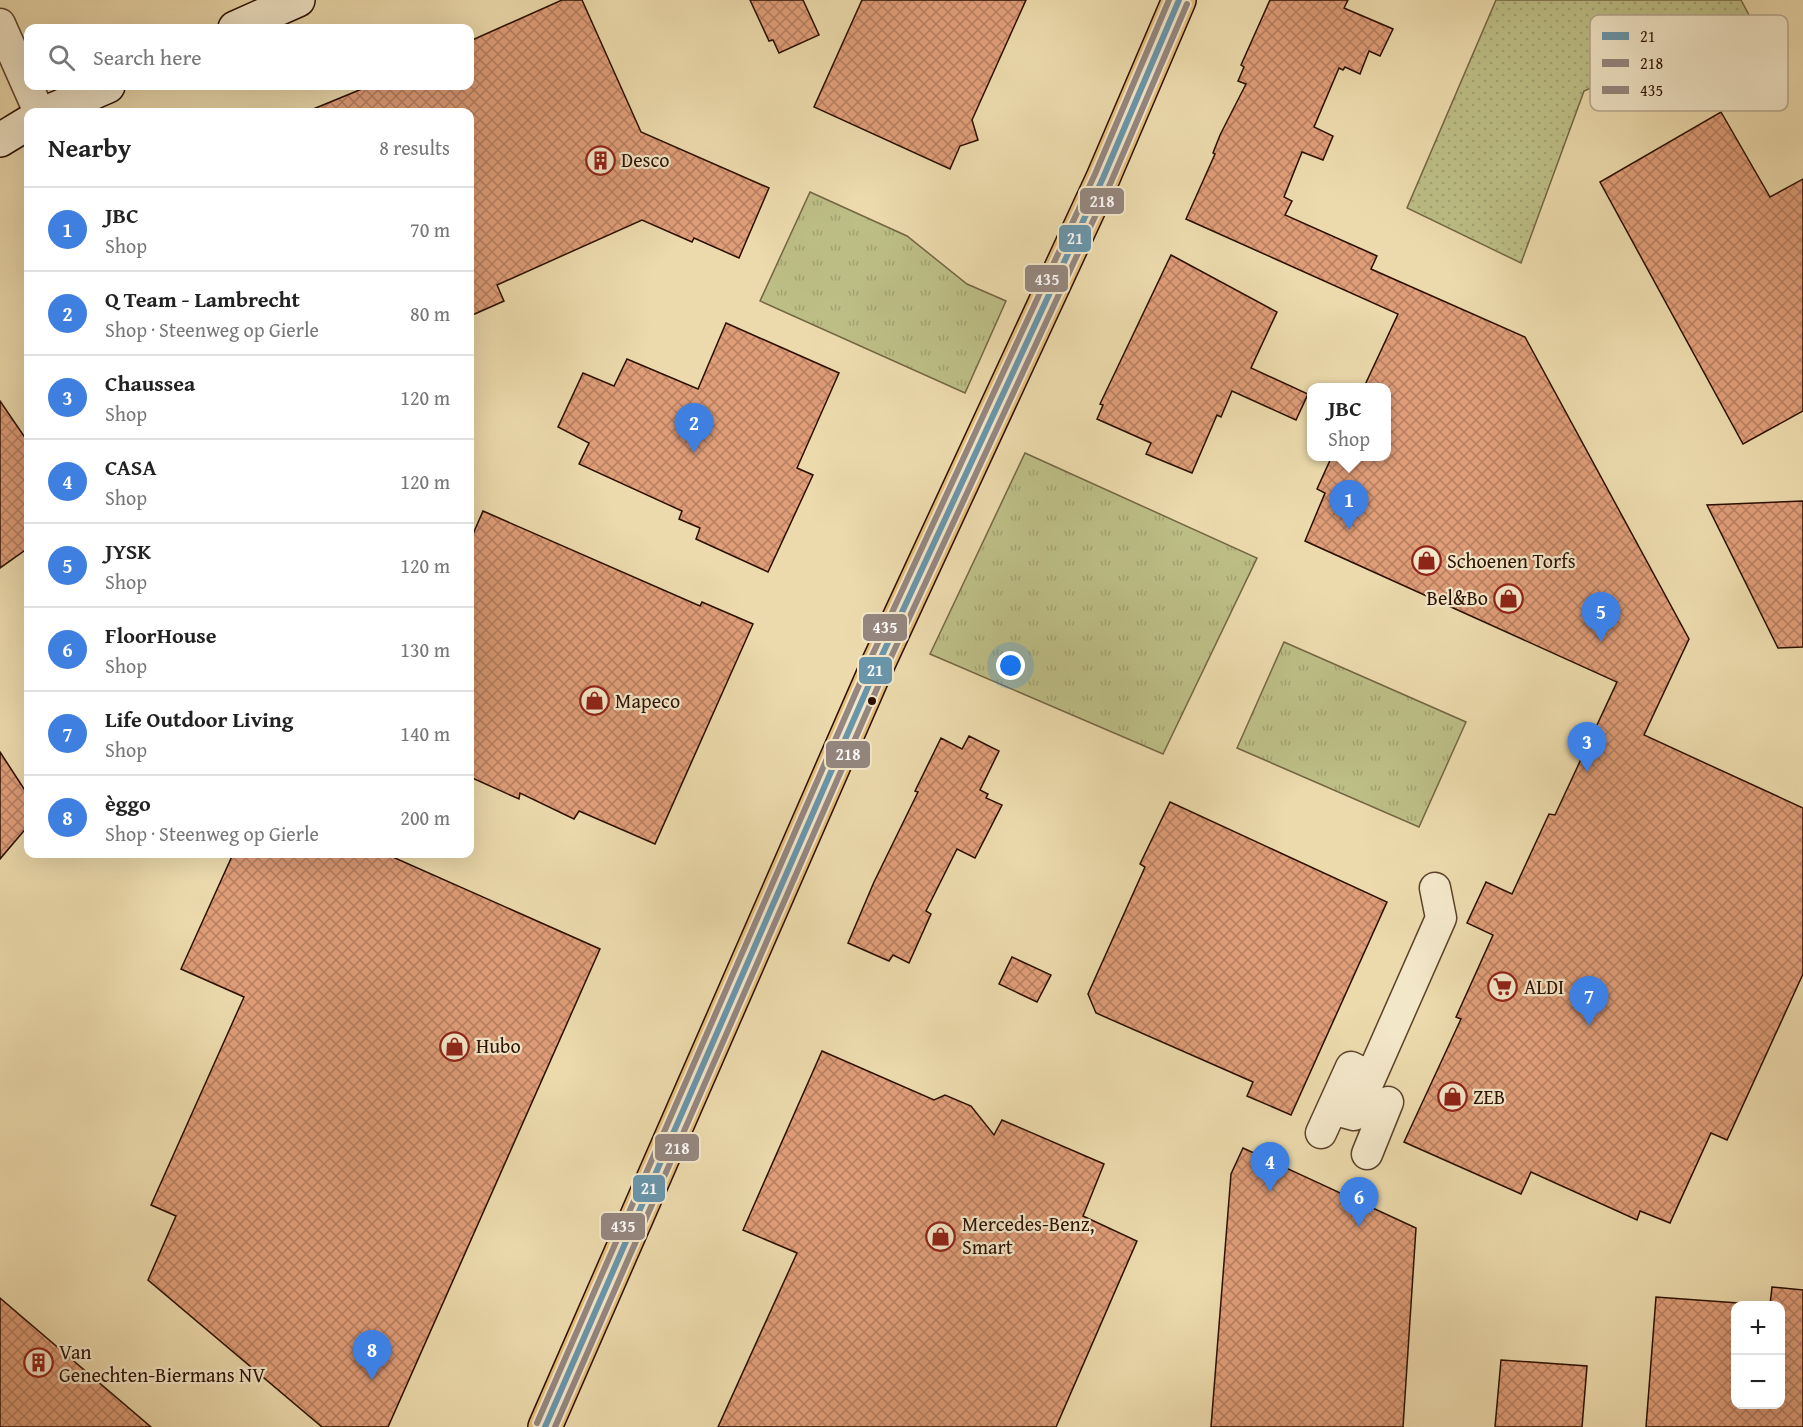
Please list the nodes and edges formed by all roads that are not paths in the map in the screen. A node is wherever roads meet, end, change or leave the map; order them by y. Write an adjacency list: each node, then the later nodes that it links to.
1 (298, 0): 4 (street)
2 (1179, 0): 15 (main road)
3 (0, 24): 5 (street)
4 (244, 24)
5 (24, 78)
6 (29, 90): 8 (street)
7 (99, 90): 9 (street)
8 (37, 108)
9 (57, 108)
10 (24, 125): 11 (street)
11 (0, 140)
12 (1435, 888): 13 (street)
13 (1382, 1053): 13 (street); 14 (street)
14 (1367, 1154)
15 (545, 1427)

